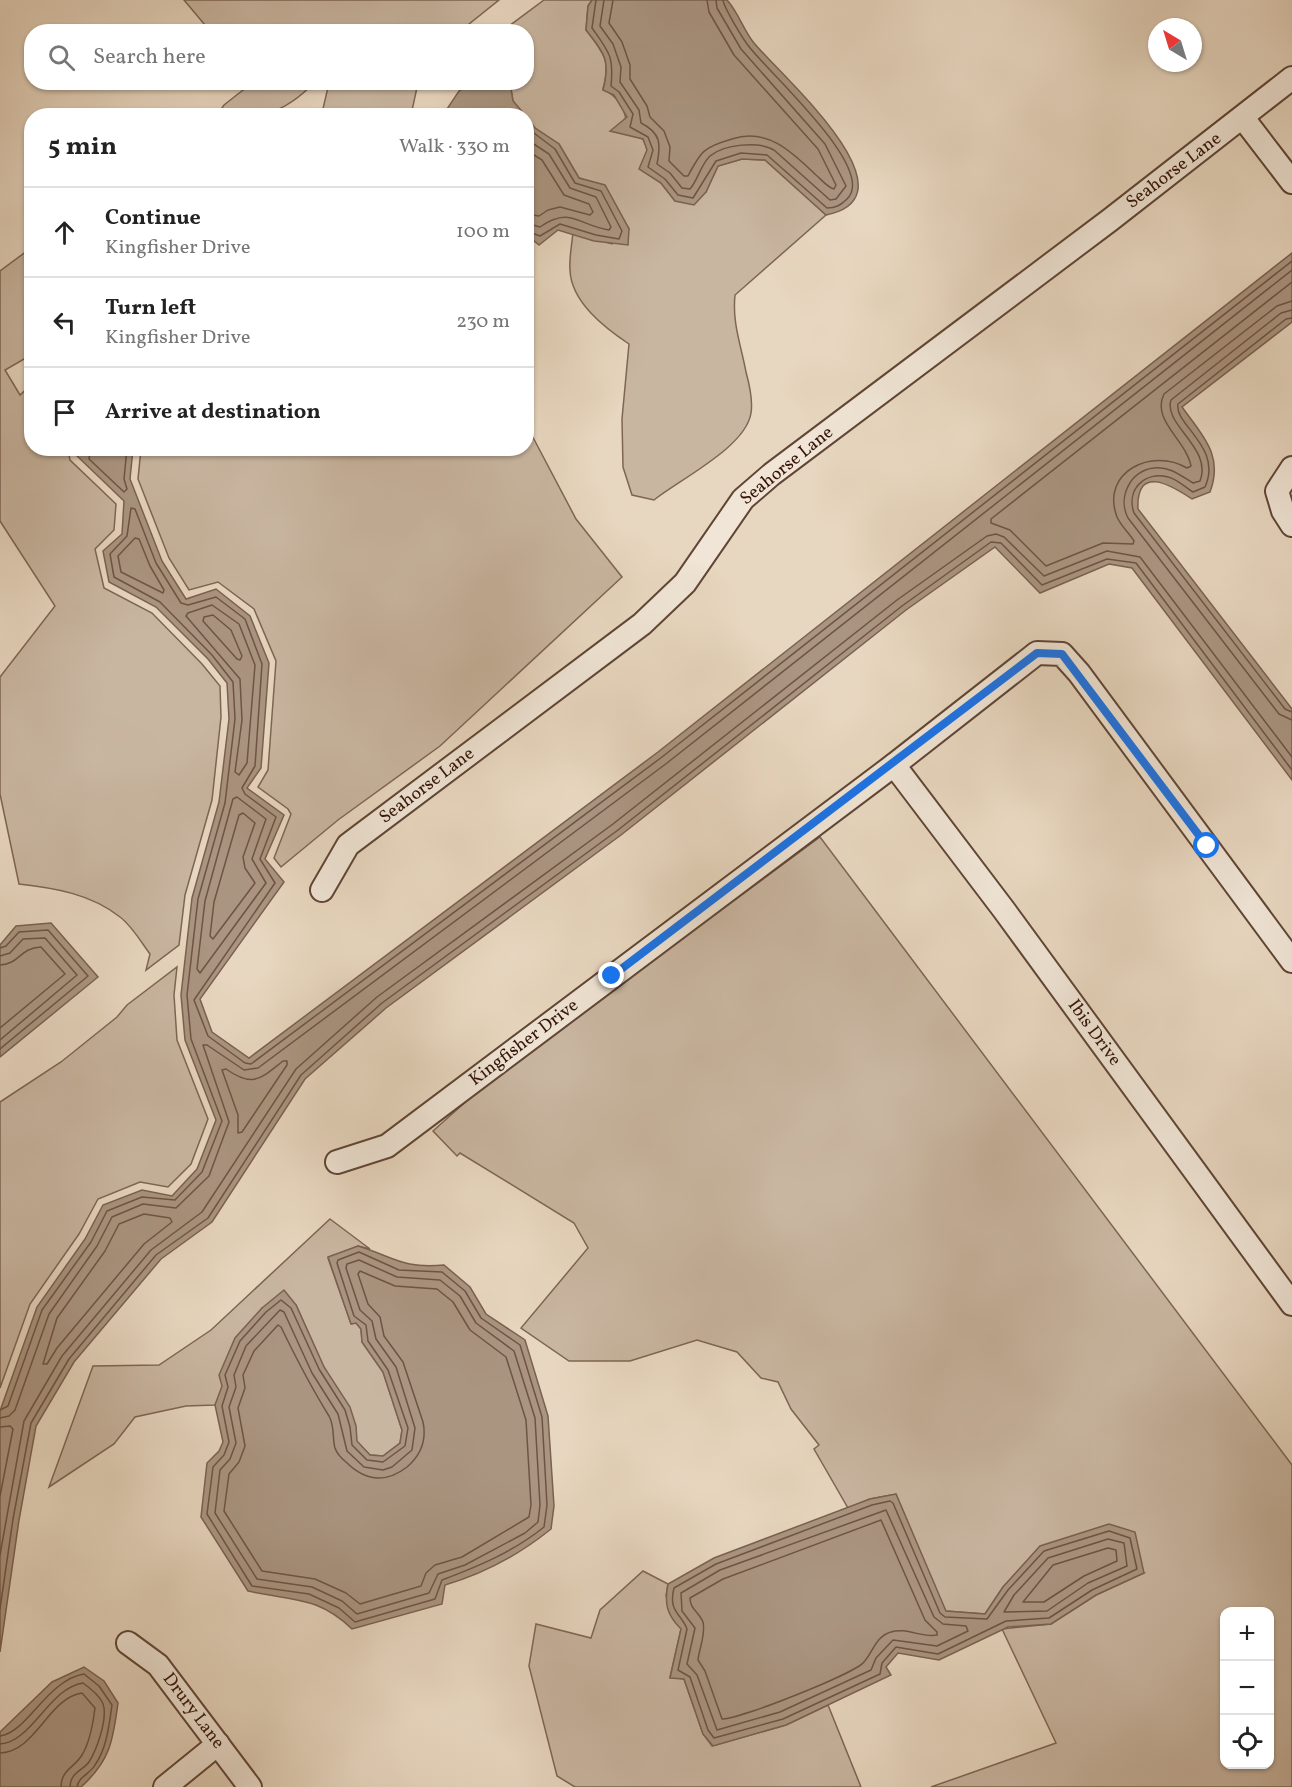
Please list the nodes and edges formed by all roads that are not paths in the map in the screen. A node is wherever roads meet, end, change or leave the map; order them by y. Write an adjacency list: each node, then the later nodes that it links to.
1 (1292, 78): 2 (street, Seahorse Lane)
2 (1243, 118): 3 (street); 7 (street, Seahorse Lane)
3 (1292, 182)
4 (1292, 468): 5 (street)
5 (1292, 525)
6 (894, 765): 8 (street, Kingfisher Drive); 9 (street, Kingfisher Drive); 10 (street, Ibis Drive)
7 (322, 890)
8 (1292, 961)
9 (337, 1162)
10 (1292, 1304)
11 (128, 1642): 12 (street, Drury Lane)
12 (218, 1744): 13 (street); 14 (street, Drury Lane)
13 (165, 1787)
14 (250, 1787)

